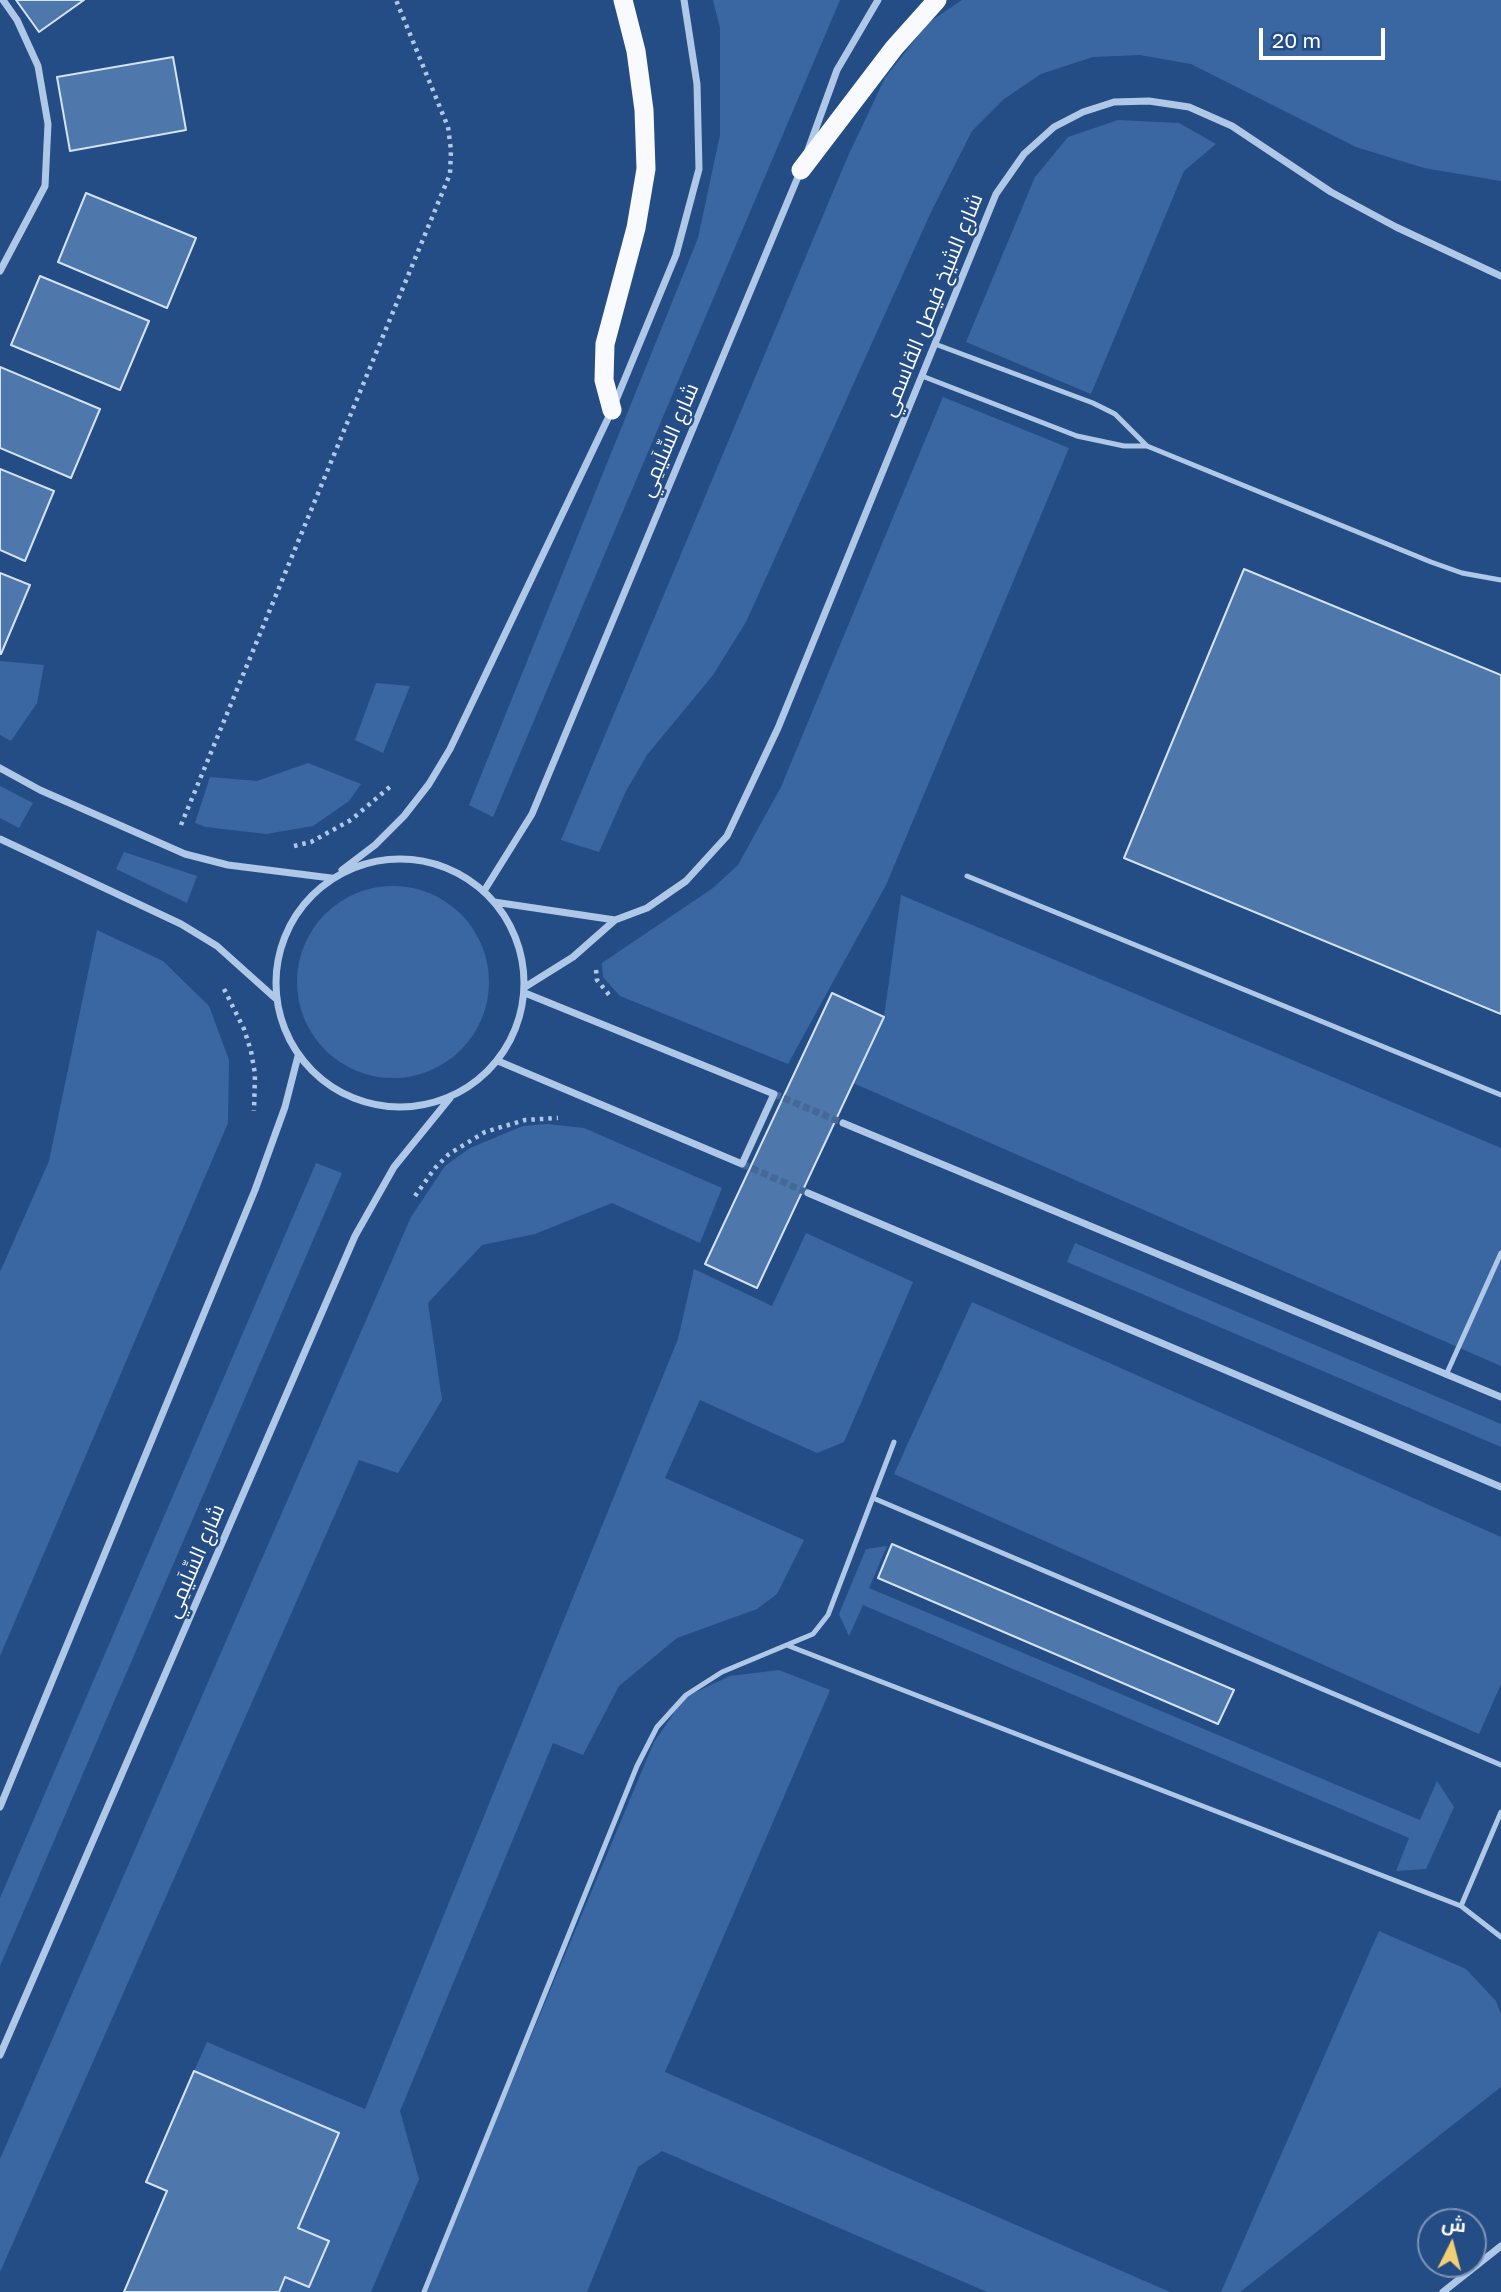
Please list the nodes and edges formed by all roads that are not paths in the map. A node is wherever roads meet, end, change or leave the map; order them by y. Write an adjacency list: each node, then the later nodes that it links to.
1 (3, 0): 7 (street)
2 (623, 0): 11 (highway)
3 (684, 0): 11 (street)
4 (878, 0): 6 (street, شارع السِّلَيمِي)
5 (937, 0): 6 (highway)
6 (801, 170): 19 (street, شارع السِّلَيمِي)
7 (0, 271)
8 (1501, 275): 9 (street, شارع الشيخ فيصل القاسمي)
9 (935, 344): 10 (street, شارع الشيخ فيصل القاسمي); 12 (lane)
10 (922, 376): 12 (lane); 21 (street, شارع الشيخ فيصل القاسمي)
11 (611, 410): 16 (street)
12 (1147, 446): 13 (lane)
13 (1501, 580)
14 (0, 768): 18 (street)
15 (0, 839): 23 (street)
16 (342, 870): 18 (street); 19 (street)
17 (967, 876): 26 (lane)
18 (331, 878): 23 (street)
19 (484, 891): 20 (street)
20 (494, 902): 21 (street, شارع الشيخ فيصل القاسمي); 22 (street)
21 (615, 920): 22 (street, شارع الشيخ فيصل القاسمي)
22 (525, 990): 25 (street); 25 (street)
23 (275, 998): 24 (street)
24 (298, 1056): 27 (street); 38 (street)
25 (498, 1061): 27 (street)
26 (1501, 1095)
27 (450, 1098): 42 (street, شارع السِّلَيمِي)
28 (843, 1123): 31 (street)
29 (808, 1193): 34 (street)
30 (1501, 1252): 31 (lane)
31 (1446, 1375): 32 (street)
32 (1501, 1397)
33 (894, 1442): 35 (lane)
34 (1501, 1486)
35 (873, 1499): 36 (lane); 37 (lane)
36 (789, 1646): 40 (lane); 44 (lane)
37 (1501, 1765)
38 (0, 1807)
39 (1501, 1812): 40 (lane)
40 (1461, 1906): 41 (lane)
41 (1501, 1937)
42 (0, 2054)
43 (1501, 2246): 45 (street)
44 (424, 2292)
45 (1443, 2292)

